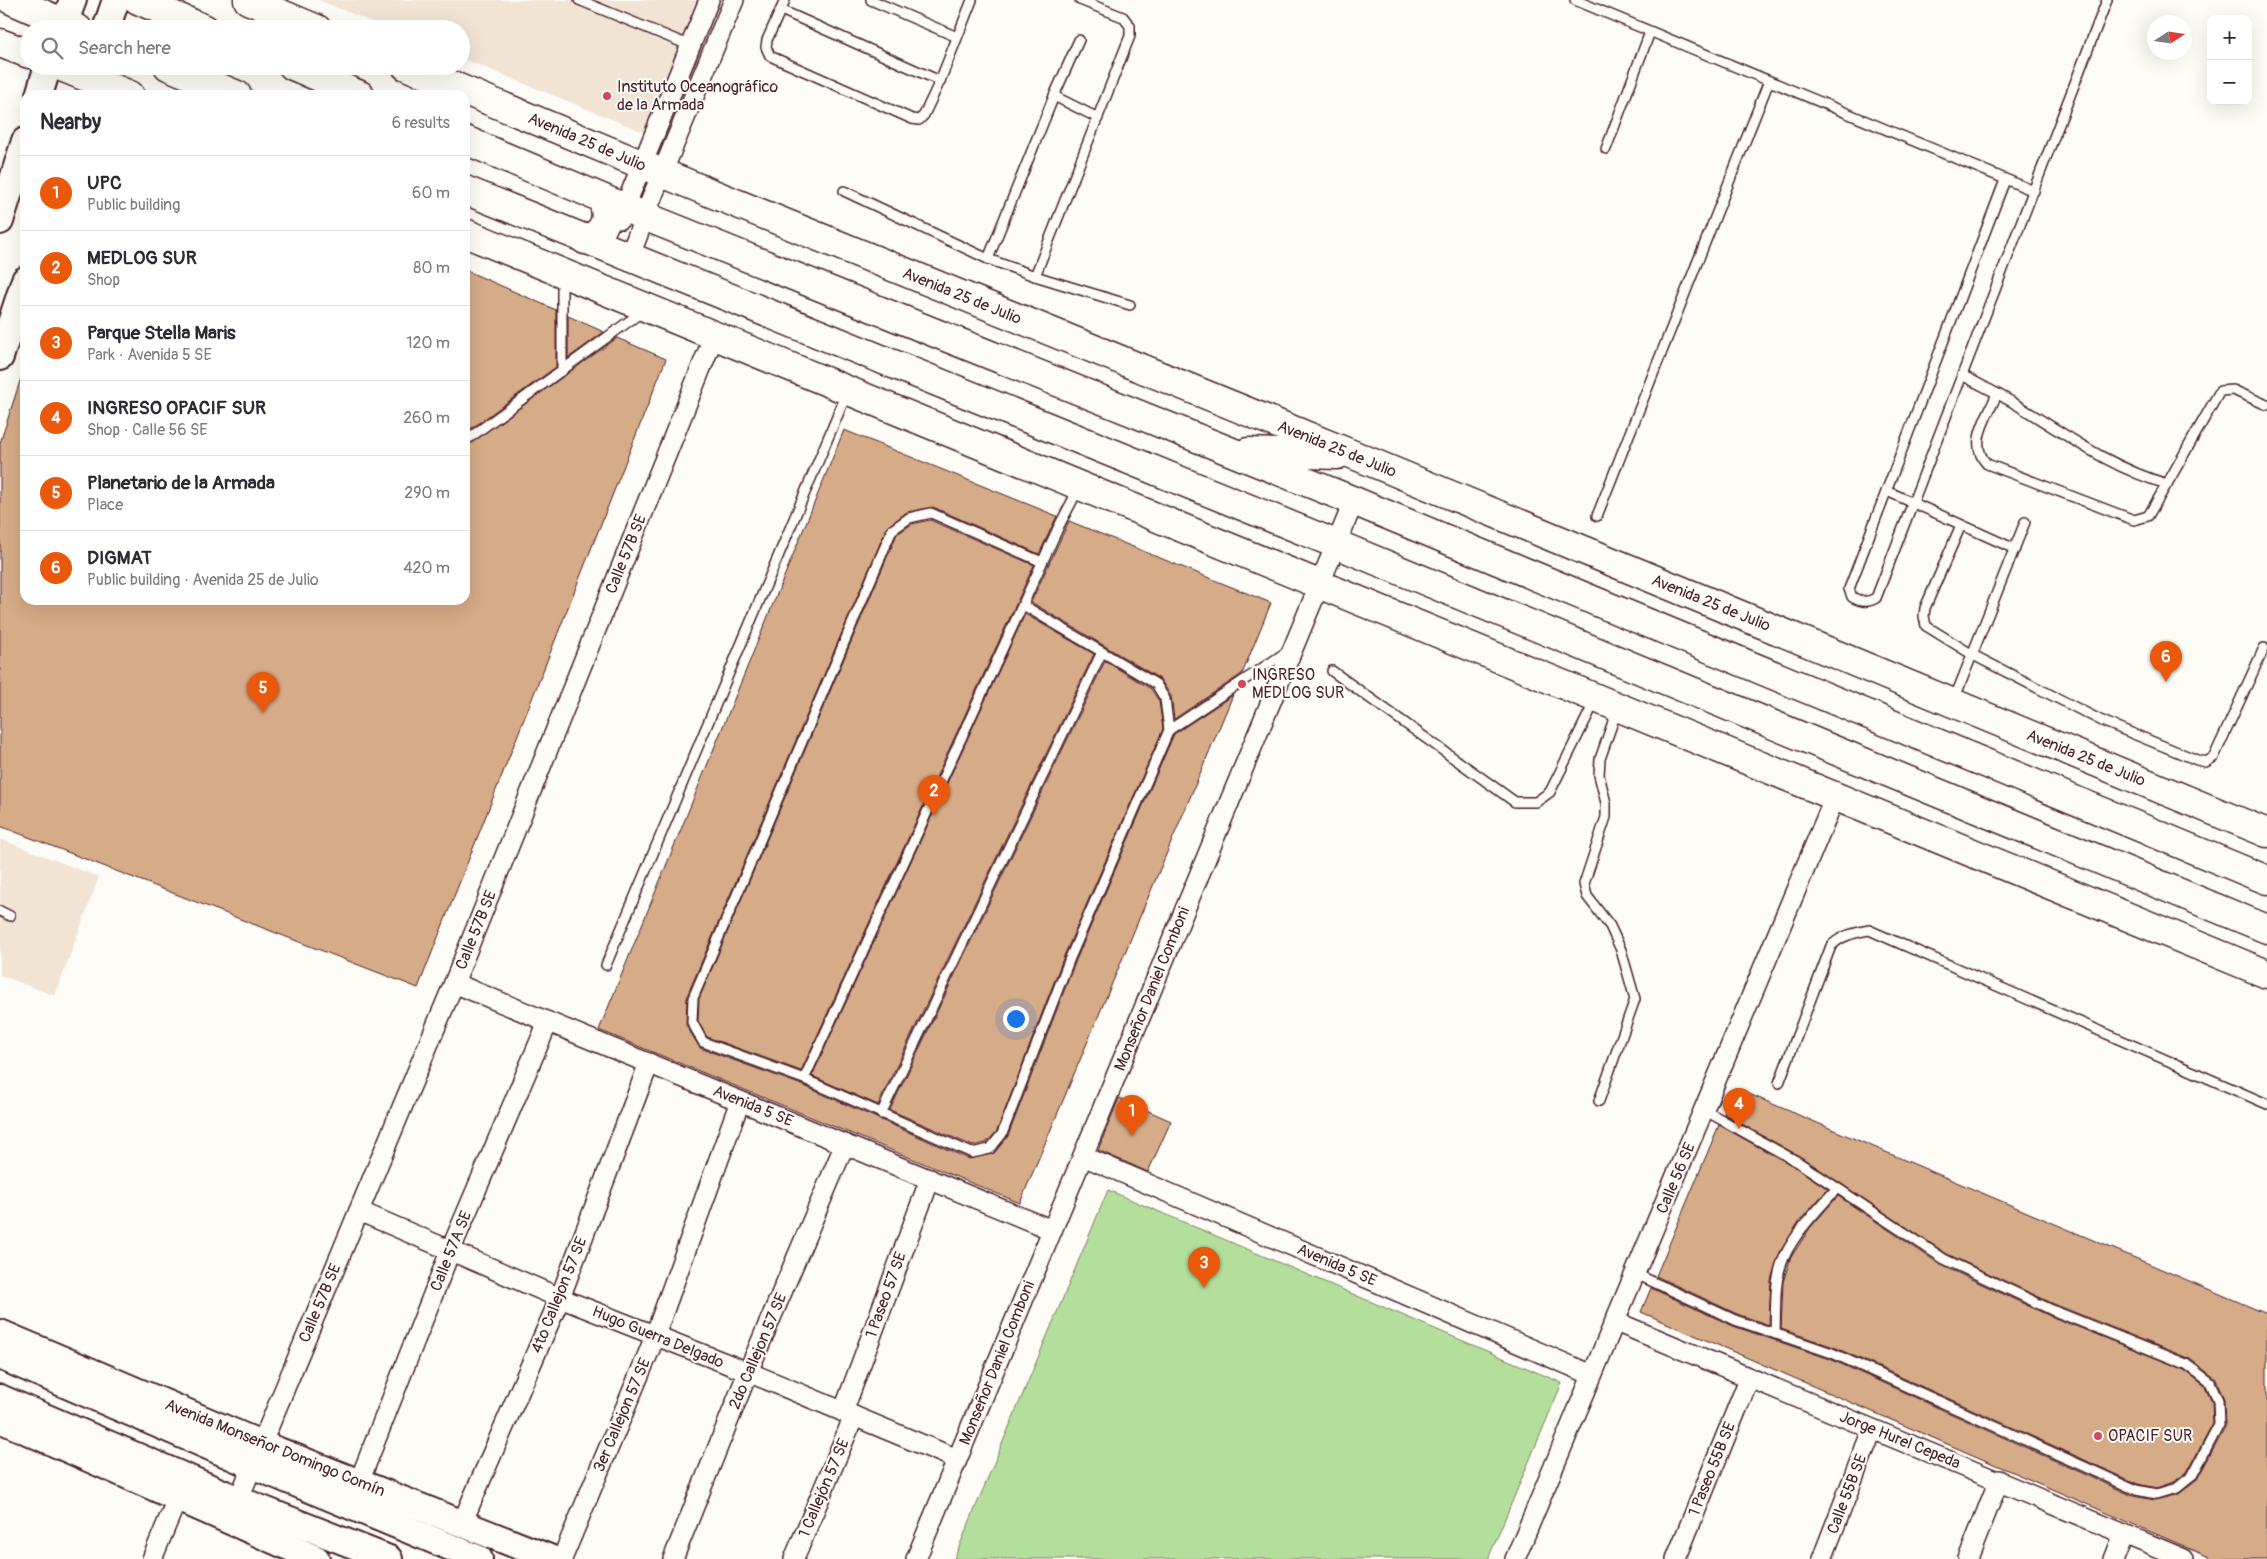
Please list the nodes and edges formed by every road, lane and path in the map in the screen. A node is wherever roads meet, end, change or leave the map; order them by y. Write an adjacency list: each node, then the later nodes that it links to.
1 (11, 0): 15 (main road)
2 (116, 0): 16 (main road)
3 (138, 0): 17 (main road)
4 (248, 0): 18 (main road)
5 (709, 0): 23 (street)
6 (734, 0): 25 (street)
7 (785, 0): 14 (lane)
8 (871, 0): 20 (lane)
9 (972, 0): 20 (lane)
10 (1080, 0): 40 (lane)
11 (1575, 0): 19 (lane)
12 (2107, 0): 48 (lane)
13 (584, 1): 23 (lane)
14 (781, 10): 31 (lane); 31 (lane)
15 (70, 20)
16 (109, 20)
17 (184, 20)
18 (296, 20)
19 (1650, 32): 32 (lane); 42 (lane)
20 (957, 37): 31 (lane)
21 (1080, 40): 39 (lane)
22 (0, 43): 24 (main road)
23 (691, 46): 25 (street); 44 (street)
24 (20, 51)
25 (711, 55): 44 (street)
26 (45, 75): 33 (main road)
27 (189, 75): 35 (main road)
28 (313, 75): 36 (main road)
29 (427, 75): 37 (main road, Avenida 25 de Julio)
30 (90, 80): 34 (main road)
31 (940, 81)
32 (1769, 81): 45 (lane); 76 (lane)
33 (41, 90)
34 (117, 90)
35 (225, 90)
36 (348, 90)
37 (463, 90)
38 (470, 93): 44 (main road, Avenida 25 de Julio)
39 (1054, 96): 40 (lane); 54 (lane)
40 (1098, 118): 57 (lane)
41 (470, 142): 49 (main road)
42 (1606, 149)
43 (20, 157): 50 (main road)
44 (652, 170): 49 (street); 70 (main road, Avenida 25 de Julio)
45 (2005, 180): 48 (lane); 73 (lane)
46 (844, 191): 54 (lane)
47 (470, 192): 53 (main road)
48 (2034, 192): 64 (lane)
49 (623, 208): 51 (main road); 53 (street); 53 (main road)
50 (0, 221)
51 (685, 233): 55 (main road); 69 (main road)
52 (470, 235): 56 (main road)
53 (607, 249): 55 (main road)
54 (988, 259): 57 (lane)
55 (658, 270): 79 (main road)
56 (562, 274): 60 (main road); 63 (lane)
57 (1035, 276): 59 (lane)
58 (20, 295): 62 (main road)
59 (1130, 305)
60 (647, 308): 61 (main road); 63 (lane)
61 (714, 336): 65 (main road); 100 (street, Calle 57B SE)
62 (0, 357)
63 (562, 371): 68 (lane)
64 (1962, 375): 66 (lane); 75 (lane)
65 (848, 391): 72 (main road); 98 (lane)
66 (1997, 394): 71 (lane); 71 (lane)
67 (2267, 405): 71 (lane)
68 (470, 437)
69 (1229, 452): 70 (main road); 74 (main road)
70 (1354, 455): 90 (main road, Avenida 25 de Julio)
71 (2167, 484)
72 (1080, 486): 81 (lane); 82 (main road)
73 (1887, 491): 75 (lane); 75 (lane)
74 (1354, 502): 79 (street, Monseñor Daniel Comboni); 94 (main road)
75 (1913, 504): 78 (lane)
76 (1597, 516)
77 (2025, 522): 80 (lane)
78 (1961, 525): 80 (lane); 87 (lane)
79 (1336, 544): 82 (street, Monseñor Daniel Comboni); 97 (main road)
80 (2015, 549): 87 (lane)
81 (1042, 562): 83 (lane); 103 (lane)
82 (1319, 585): 84 (street, Monseñor Daniel Comboni); 89 (main road)
83 (1023, 605): 86 (lane); 103 (lane)
84 (1293, 648): 91 (lane); 111 (street, Monseñor Daniel Comboni)
85 (2264, 648): 87 (lane)
86 (1102, 652): 91 (lane); 109 (lane)
87 (1973, 655): 90 (lane)
88 (1332, 671): 89 (lane)
89 (1607, 703): 92 (main road); 106 (lane)
90 (1953, 703): 93 (main road, Avenida 25 de Julio)
91 (1170, 730): 109 (lane)
92 (1836, 797): 99 (main road); 108 (street, Calle 56 SE)
93 (2267, 832)
94 (2267, 880)
95 (0, 911): 96 (lane)
96 (10, 916)
97 (2267, 929)
98 (606, 965)
99 (2267, 974)
100 (454, 983): 101 (street, Avenida 5 SE); 114 (street, Calle 57B SE)
101 (548, 1022): 102 (street, Avenida 5 SE); 116 (street, Calle 57A SE)
102 (649, 1063): 105 (street, Avenida 5 SE); 118 (street, 4to Callejon 57 SE)
103 (804, 1080): 109 (lane)
104 (1779, 1083): 107 (lane)
105 (740, 1100): 110 (street, Avenida 5 SE); 122 (street, 3er Callejon 57 SE)
106 (1599, 1100)
107 (2267, 1104)
108 (1704, 1110): 113 (lane); 117 (street, Calle 56 SE)
109 (882, 1114)
110 (845, 1144): 112 (street, Avenida 5 SE); 124 (street, 2do Callejon 57 SE)
111 (1083, 1156): 115 (street, Monseñor Daniel Comboni); 125 (street, Avenida 5 SE)
112 (930, 1179): 115 (street, Avenida 5 SE); 128 (street, 1 Paseo 57 SE)
113 (1837, 1188): 121 (lane); 121 (lane)
114 (359, 1211): 116 (street, Hugo Guerra Delgado); 131 (street, Calle 57B SE)
115 (1052, 1230): 132 (street, Monseñor Daniel Comboni)
116 (451, 1249): 118 (street, Hugo Guerra Delgado); 134 (street, Calle 57A SE)
117 (1636, 1274): 119 (street, Calle 56 SE); 121 (lane)
118 (560, 1298): 122 (street, Hugo Guerra Delgado); 137 (street, 4to Callejon 57 SE)
119 (1616, 1322): 125 (street, Calle 56 SE); 126 (street, Jorge Hurel Cepeda)
120 (0, 1333): 131 (main road, Avenida Monseñor Domingo Comín)
121 (1775, 1334)
122 (655, 1336): 124 (street, Hugo Guerra Delgado); 144 (street, 3er Callejon 57 SE)
123 (0, 1356): 131 (main road, Avenida Monseñor Domingo Comín)
124 (748, 1372): 128 (street, Hugo Guerra Delgado); 145 (street, 2do Callejon 57 SE)
125 (1592, 1375): 148 (street, Calle 56 SE)
126 (1749, 1378): 130 (street, Jorge Hurel Cepeda); 149 (street, 1 Paseo 55B SE)
127 (0, 1398): 136 (main road)
128 (848, 1414): 132 (street, Hugo Guerra Delgado); 146 (street, 1 Callejón 57 SE)
129 (0, 1419): 135 (main road)
130 (1872, 1430): 133 (street, Jorge Hurel Cepeda); 150 (street, Calle 55B SE)
131 (256, 1454): 134 (main road, Avenida Monseñor Domingo Comín); 136 (street, Calle 57B SE); 142 (main road, Avenida Monseñor Domingo Comín)
132 (958, 1459): 147 (street, Monseñor Daniel Comboni)
133 (1999, 1480): 138 (street, Jorge Hurel Cepeda); 151 (street)
134 (359, 1482): 137 (main road, Avenida Monseñor Domingo Comín)
135 (177, 1499): 136 (main road); 139 (street)
136 (234, 1510): 140 (main road); 141 (main road)
137 (462, 1523): 143 (main road, Avenida Monseñor Domingo Comín)
138 (2124, 1534): 152 (street); 153 (street, Jorge Hurel Cepeda)
139 (152, 1559)
140 (316, 1559)
141 (389, 1559)
142 (479, 1559)
143 (552, 1559)
144 (562, 1559)
145 (673, 1559)
146 (794, 1559)
147 (916, 1559)
148 (1515, 1559)
149 (1676, 1559)
150 (1822, 1559)
151 (1968, 1559)
152 (2114, 1559)
153 (2184, 1559)

